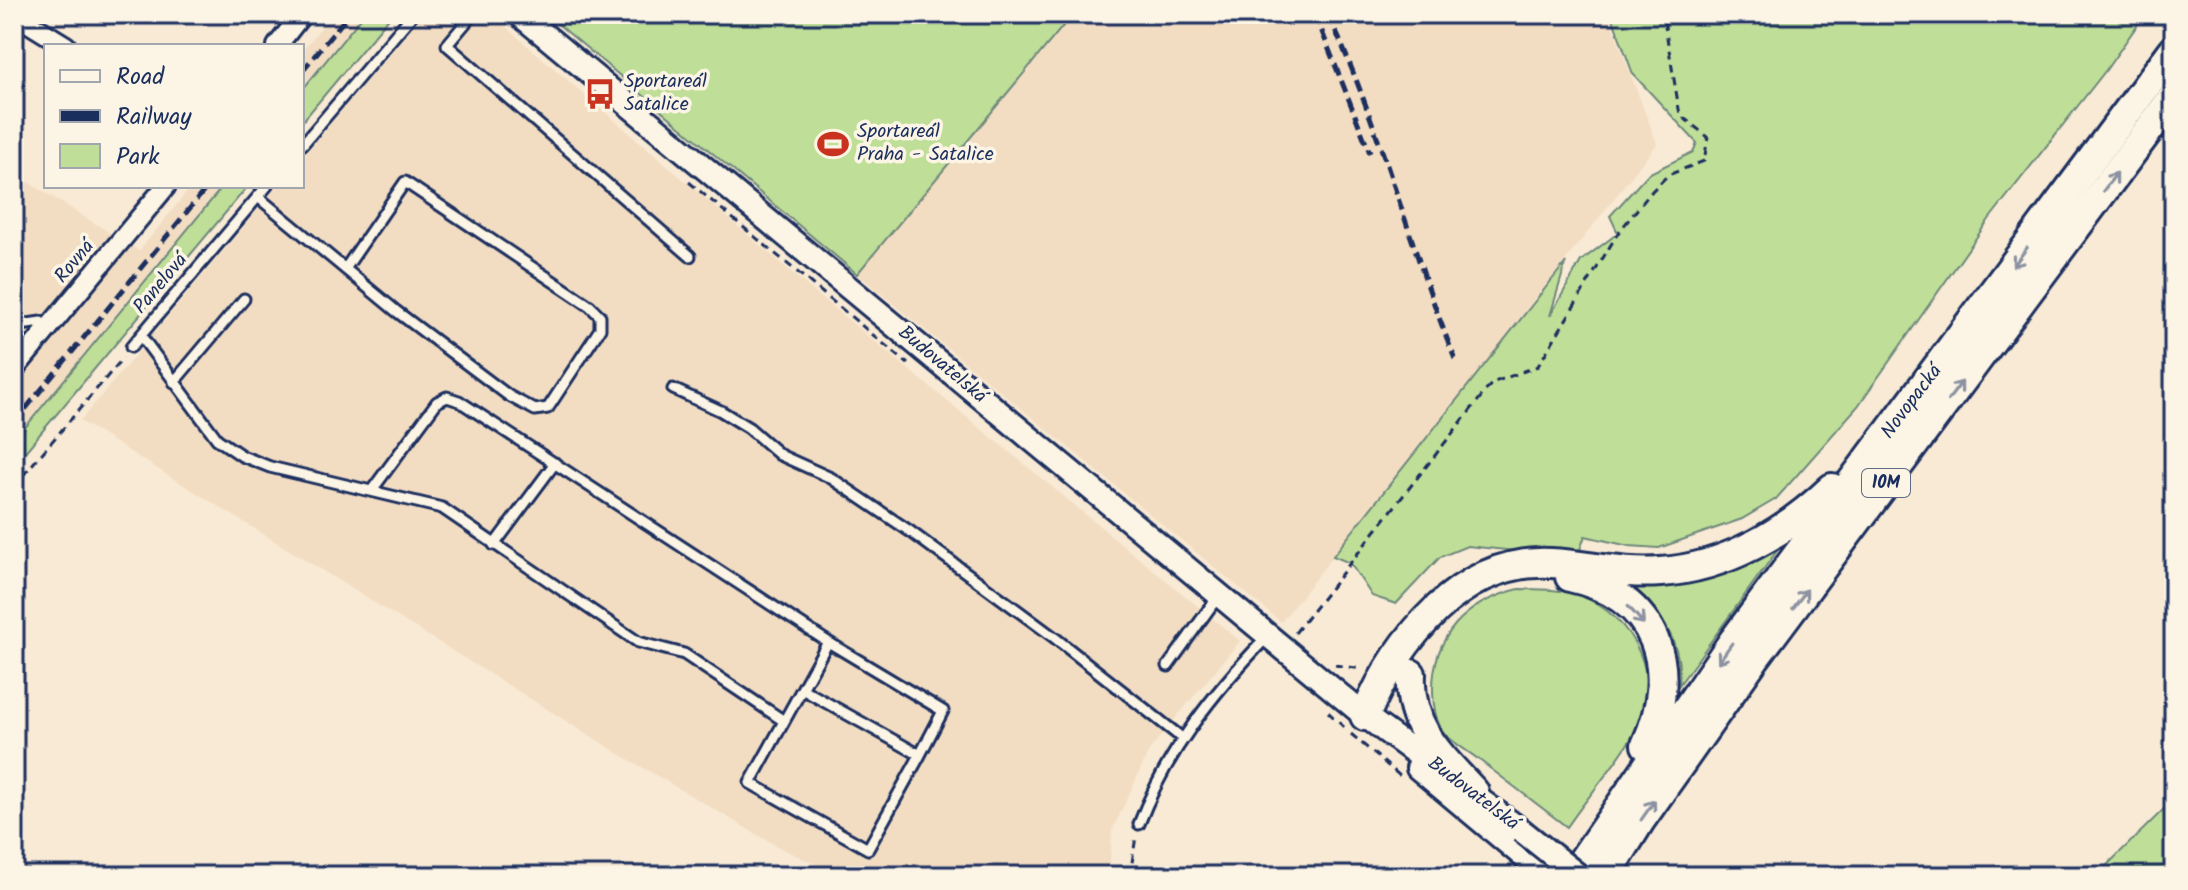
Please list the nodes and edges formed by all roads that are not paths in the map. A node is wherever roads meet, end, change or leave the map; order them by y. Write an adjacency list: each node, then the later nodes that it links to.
1 (14, 14): 6 (street)
2 (302, 14): 7 (street)
3 (413, 14): 10 (lane)
4 (473, 14): 14 (lane)
5 (519, 14): 28 (street, Budovatelská)
6 (63, 44)
7 (279, 44)
8 (2174, 49): 24 (highway, Novopacká / 10M, one-way to 24)
9 (2174, 96): 45 (highway, Novopacká / 10M, one-way to 9)
10 (304, 143)
11 (164, 188): 18 (street, Rovná)
12 (265, 188): 13 (lane, Panelová)
13 (258, 197): 15 (lane); 19 (lane, Panelová)
14 (690, 256)
15 (345, 269): 15 (lane)
16 (244, 299): 22 (lane)
17 (14, 326): 18 (lane)
18 (50, 327): 21 (street, Rovná)
19 (141, 336): 20 (lane, Panelová); 22 (lane)
20 (131, 347)
21 (16, 368)
22 (174, 382): 26 (lane)
23 (673, 389): 36 (lane)
24 (1889, 433): 34 (highway); 39 (highway, Novopacká / 10M, one-way to 39)
25 (555, 463): 26 (lane); 27 (lane); 30 (lane)
26 (372, 490): 27 (lane)
27 (494, 545): 35 (lane)
28 (1219, 595): 29 (street, Budovatelská); 31 (lane)
29 (1276, 632): 34 (street, Budovatelská); 36 (lane)
30 (828, 642): 33 (lane); 37 (lane)
31 (1168, 666)
32 (1411, 674): 34 (highway); 38 (highway); 39 (highway, one-way to 39)
33 (802, 689): 35 (lane); 37 (lane)
34 (1365, 716): 38 (street, Budovatelská); 41 (street, Budovatelská)
35 (784, 721): 37 (lane)
36 (1182, 738): 40 (lane)
37 (920, 755)
38 (1474, 792): 41 (street, Budovatelská)
39 (1617, 807): 43 (highway, Novopacká / 10M)
40 (1139, 824)
41 (1516, 838): 42 (street, Budovatelská); 44 (street, Budovatelská, bridge)
42 (1547, 876)
43 (1572, 876)
44 (1579, 876)
45 (1606, 876)

